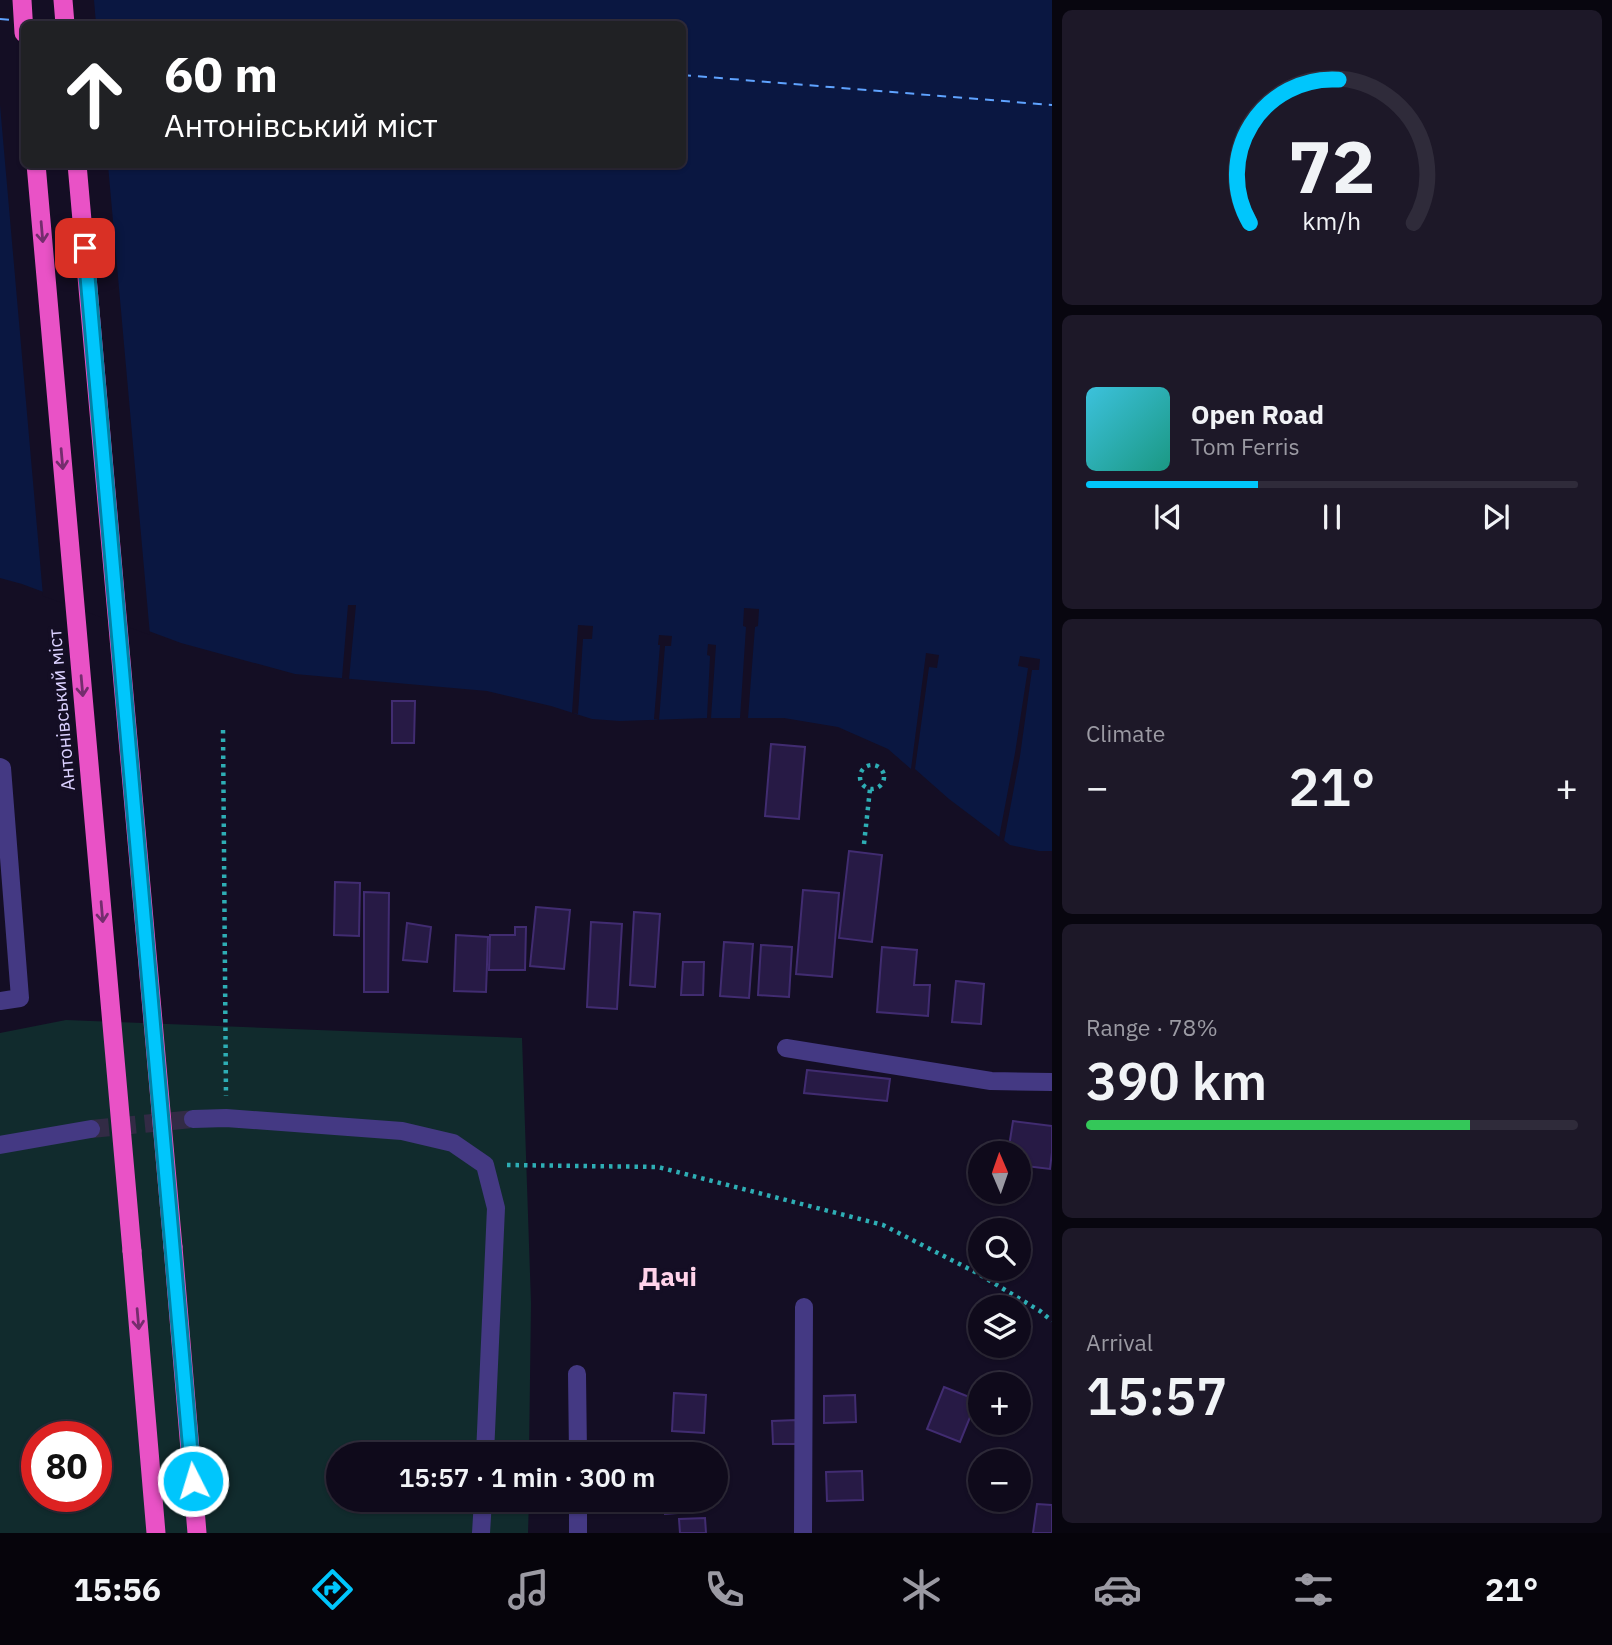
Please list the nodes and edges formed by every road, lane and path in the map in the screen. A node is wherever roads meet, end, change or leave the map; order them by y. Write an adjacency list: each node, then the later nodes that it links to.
1 (22, 0): 3 (highway)
2 (63, 0): 4 (highway)
3 (23, 21)
4 (65, 21)
5 (36, 168): 26 (highway, Антонівський міст, one-way to 26, bridge)
6 (78, 168): 27 (highway, bridge)
7 (223, 730): 14 (path)
8 (0, 767): 11 (street)
9 (870, 789): 9 (path); 10 (path)
10 (864, 844)
11 (0, 1001)
12 (786, 1048): 13 (street)
13 (1052, 1082)
14 (226, 1118): 15 (street); 18 (street)
15 (193, 1119)
16 (90, 1129): 17 (street)
17 (0, 1145)
18 (485, 1165): 20 (path); 22 (street)
19 (804, 1307): 30 (street)
20 (1052, 1321)
21 (577, 1374): 23 (street)
22 (486, 1442)
23 (578, 1442)
24 (482, 1512): 28 (street)
25 (578, 1512): 29 (street)
26 (156, 1533)
27 (197, 1533)
28 (481, 1533)
29 (578, 1533)
30 (803, 1533)

